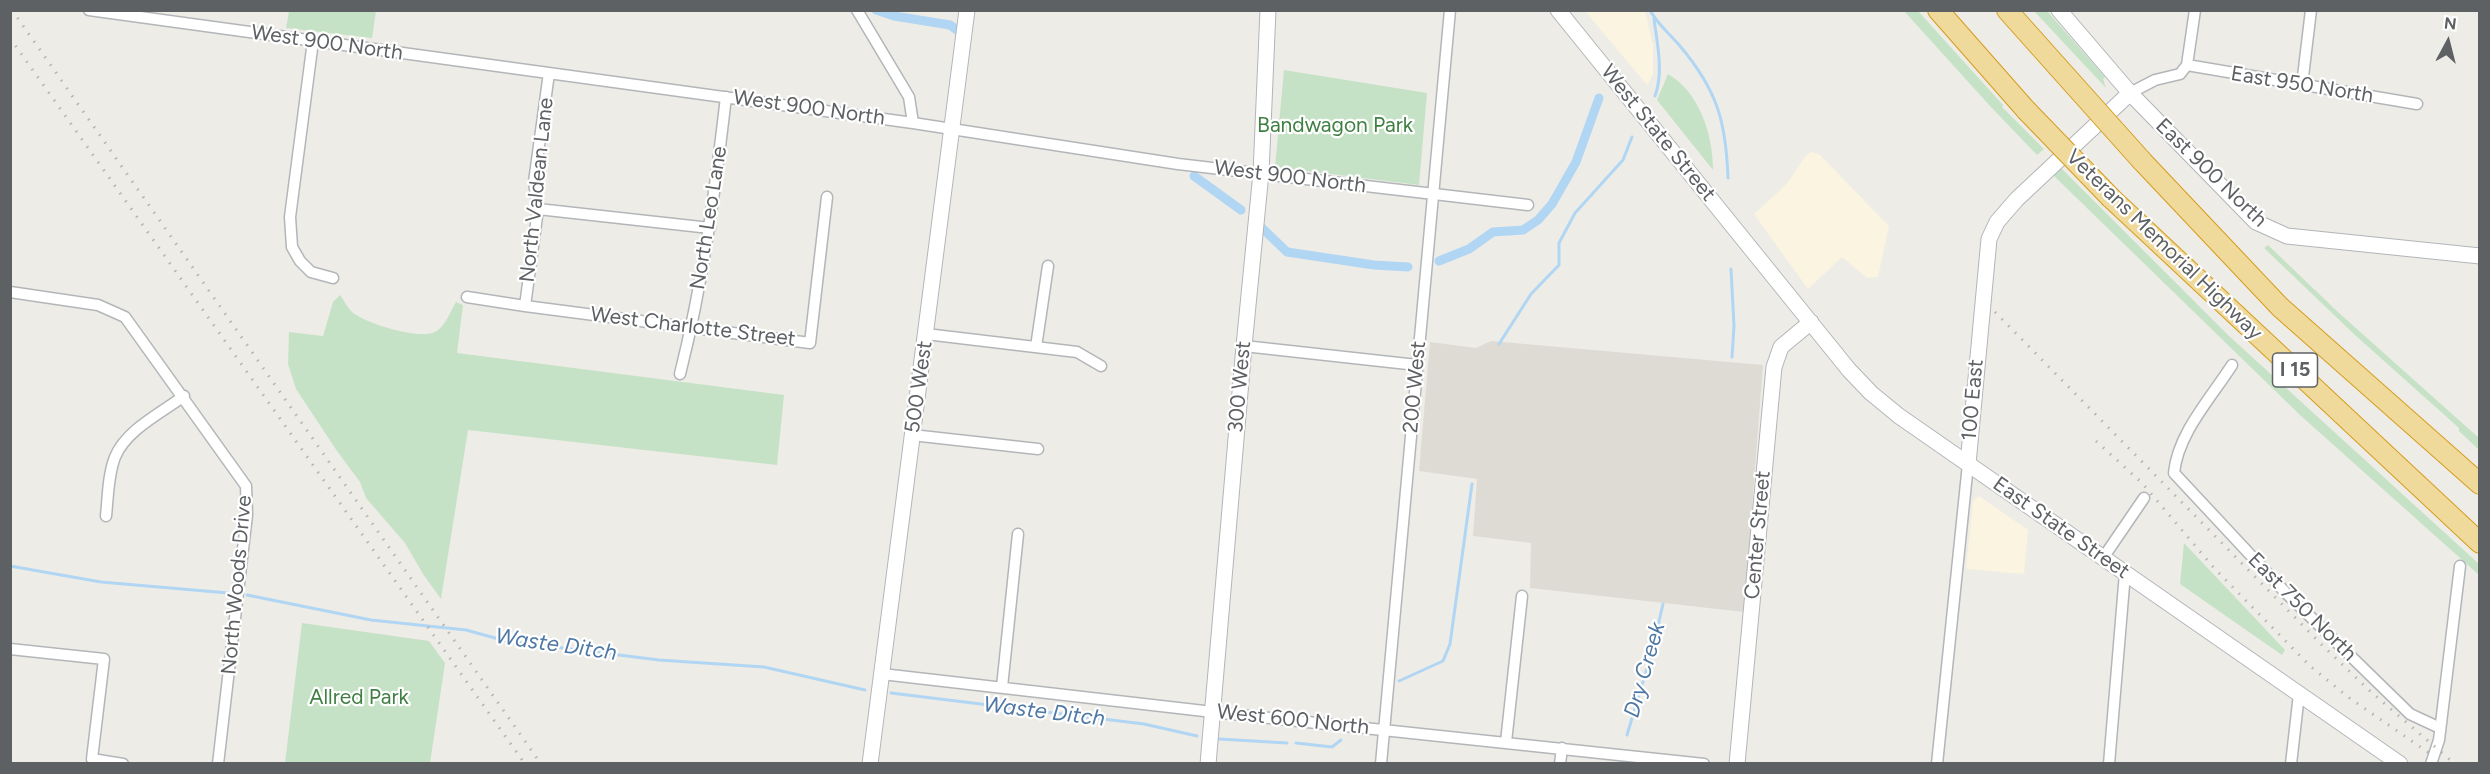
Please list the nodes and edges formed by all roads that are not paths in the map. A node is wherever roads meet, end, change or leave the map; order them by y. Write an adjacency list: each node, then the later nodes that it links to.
1 (89, 10): 12 (street, West 900 North)
2 (857, 10): 19 (street)
3 (968, 10): 20 (street, 500 West)
4 (1268, 10): 21 (street, 300 West)
5 (1450, 10): 22 (street, 200 West)
6 (1558, 10): 27 (street, West State Street)
7 (1938, 10): 51 (highway, Veterans Memorial Highway / I 15, bridge)
8 (2007, 10): 47 (highway, Veterans Memorial Highway / I 15, bridge)
9 (2059, 10): 16 (street, East 900 North)
10 (2195, 10): 13 (street)
11 (2311, 10): 15 (street)
12 (313, 41): 14 (street, West 900 North); 30 (street)
13 (2187, 65): 15 (street, East 950 North); 16 (street)
14 (549, 73): 17 (street, West 900 North); 25 (street, North Valdean Lane)
15 (2302, 85): 18 (street, East 950 North)
16 (2130, 93): 28 (street, East 900 North); 46 (street, 100 East)
17 (726, 97): 19 (street, West 900 North); 26 (street, North Leo Lane)
18 (2417, 104)
19 (913, 123): 20 (street, West 900 North)
20 (952, 129): 21 (street, West 900 North); 36 (street, 500 West)
21 (1261, 173): 22 (street, West 900 North); 37 (street, 300 West)
22 (1433, 194): 24 (street, West 900 North); 39 (street, 200 West)
23 (827, 197): 35 (street, West Charlotte Street)
24 (1528, 205)
25 (538, 209): 26 (street); 33 (street, North Valdean Lane)
26 (710, 228): 35 (street, North Leo Lane)
27 (1757, 255): 34 (street, East State Street)
28 (2480, 256)
29 (1048, 266): 38 (street)
30 (333, 278)
31 (10, 292): 43 (street, North Woods Drive)
32 (467, 297): 33 (street, West Charlotte Street)
33 (525, 306): 35 (street, West Charlotte Street)
34 (1811, 322): 46 (street, East State Street); 72 (street, Center Street)
35 (692, 326): 42 (street, North Leo Lane)
36 (926, 334): 38 (street); 44 (street, 500 West)
37 (1244, 346): 39 (street); 60 (street, 300 West)
38 (1036, 347): 41 (street)
39 (1416, 365): 62 (street, 200 West)
40 (2232, 365): 61 (street, East 750 North)
41 (1101, 366)
42 (680, 374)
43 (184, 396): 49 (street); 66 (street, North Woods Drive)
44 (912, 435): 45 (street); 57 (street, 500 West)
45 (1038, 449)
46 (1968, 464): 52 (street, East State Street); 73 (street, 100 East)
47 (2480, 484)
48 (2144, 498): 52 (street)
49 (106, 516)
50 (1018, 534): 58 (street)
51 (2480, 543)
52 (2103, 558): 54 (street, East State Street)
53 (2460, 566): 61 (street)
54 (2125, 573): 59 (street, East State Street); 74 (street)
55 (1522, 596): 63 (street)
56 (10, 649): 65 (street)
57 (882, 674): 58 (street, West 600 North); 67 (street, 500 West)
58 (1002, 687): 60 (street, West 600 North)
59 (2299, 694): 75 (street); 76 (street, East State Street)
60 (1213, 712): 62 (street, West 600 North); 68 (street, 300 West)
61 (2440, 728): 77 (street)
62 (1384, 730): 63 (street, West 600 North); 69 (street, 200 West)
63 (1506, 742): 64 (street, West 600 North)
64 (1562, 748): 70 (street); 71 (street, West 600 North)
65 (123, 764)
66 (218, 764)
67 (870, 764)
68 (1208, 764)
69 (1381, 764)
70 (1560, 764)
71 (1704, 764)
72 (1737, 764)
73 (1936, 764)
74 (2109, 764)
75 (2291, 764)
76 (2400, 764)
77 (2431, 764)

